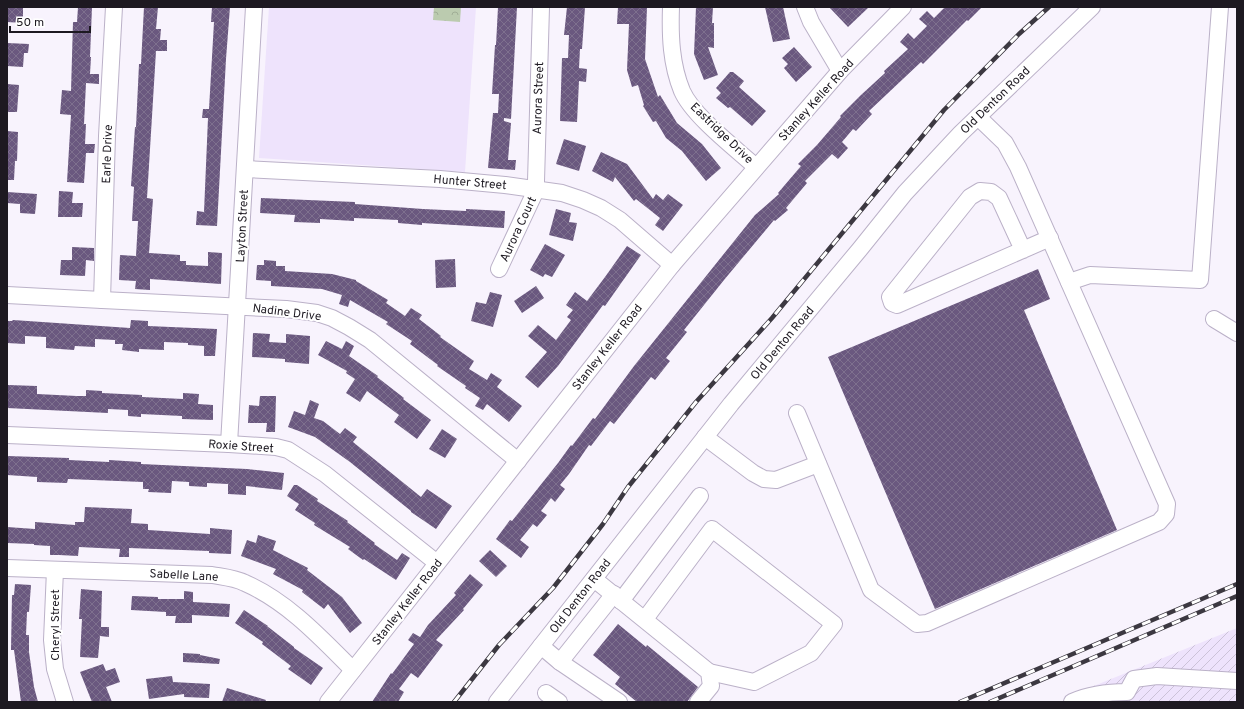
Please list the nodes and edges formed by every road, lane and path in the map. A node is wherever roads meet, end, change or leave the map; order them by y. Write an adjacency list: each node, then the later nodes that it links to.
1 (114, 7): 20 (street, Earle Drive)
2 (254, 7): 12 (street, Layton Street)
3 (541, 7): 13 (street, Aurora Street)
4 (671, 7): 11 (street, Eastridge Drive)
5 (805, 7): 9 (street)
6 (903, 7): 9 (street, Stanley Keller Road)
7 (1092, 7): 10 (street, Old Denton Road)
8 (1220, 7): 18 (street)
9 (840, 71): 11 (street, Stanley Keller Road)
10 (978, 117): 14 (street); 26 (street, Old Denton Road)
11 (756, 167): 16 (street, Stanley Keller Road)
12 (245, 168): 13 (street, Hunter Street); 21 (street, Layton Street)
13 (536, 190): 16 (street, Hunter Street); 17 (street, Aurora Court)
14 (1050, 238): 15 (street); 18 (street)
15 (1023, 250): 15 (street)
16 (672, 265): 28 (street, Stanley Keller Road)
17 (499, 268)
18 (1069, 282): 29 (street)
19 (7, 295): 20 (street, Nadine Drive)
20 (102, 300): 21 (street, Nadine Drive)
21 (237, 307): 27 (street, Layton Street); 28 (street, Nadine Drive)
22 (1214, 319): 23 (street)
23 (1237, 333)
24 (797, 413): 29 (street)
25 (7, 435): 27 (street, Roxie Street)
26 (705, 437): 29 (street); 34 (street, Old Denton Road)
27 (229, 444): 31 (street, Roxie Street)
28 (518, 462): 31 (street, Stanley Keller Road)
29 (818, 464)
30 (700, 496): 35 (street)
31 (437, 563): 39 (street, Stanley Keller Road)
32 (7, 568): 33 (street, Sabelle Lane)
33 (55, 570): 39 (street, Sabelle Lane); 42 (street, Cheryl Street)
34 (594, 578): 35 (street); 37 (street, Old Denton Road)
35 (617, 597): 36 (street); 38 (street)
36 (645, 619): 40 (street); 40 (street)
37 (541, 646): 38 (street); 44 (street, Old Denton Road)
38 (560, 662): 45 (street)
39 (353, 670): 43 (street, Stanley Keller Road)
40 (709, 672): 46 (street)
41 (1237, 681): 47 (street)
42 (64, 702)
43 (328, 702)
44 (497, 702)
45 (619, 702)
46 (698, 702)
47 (1072, 702)

